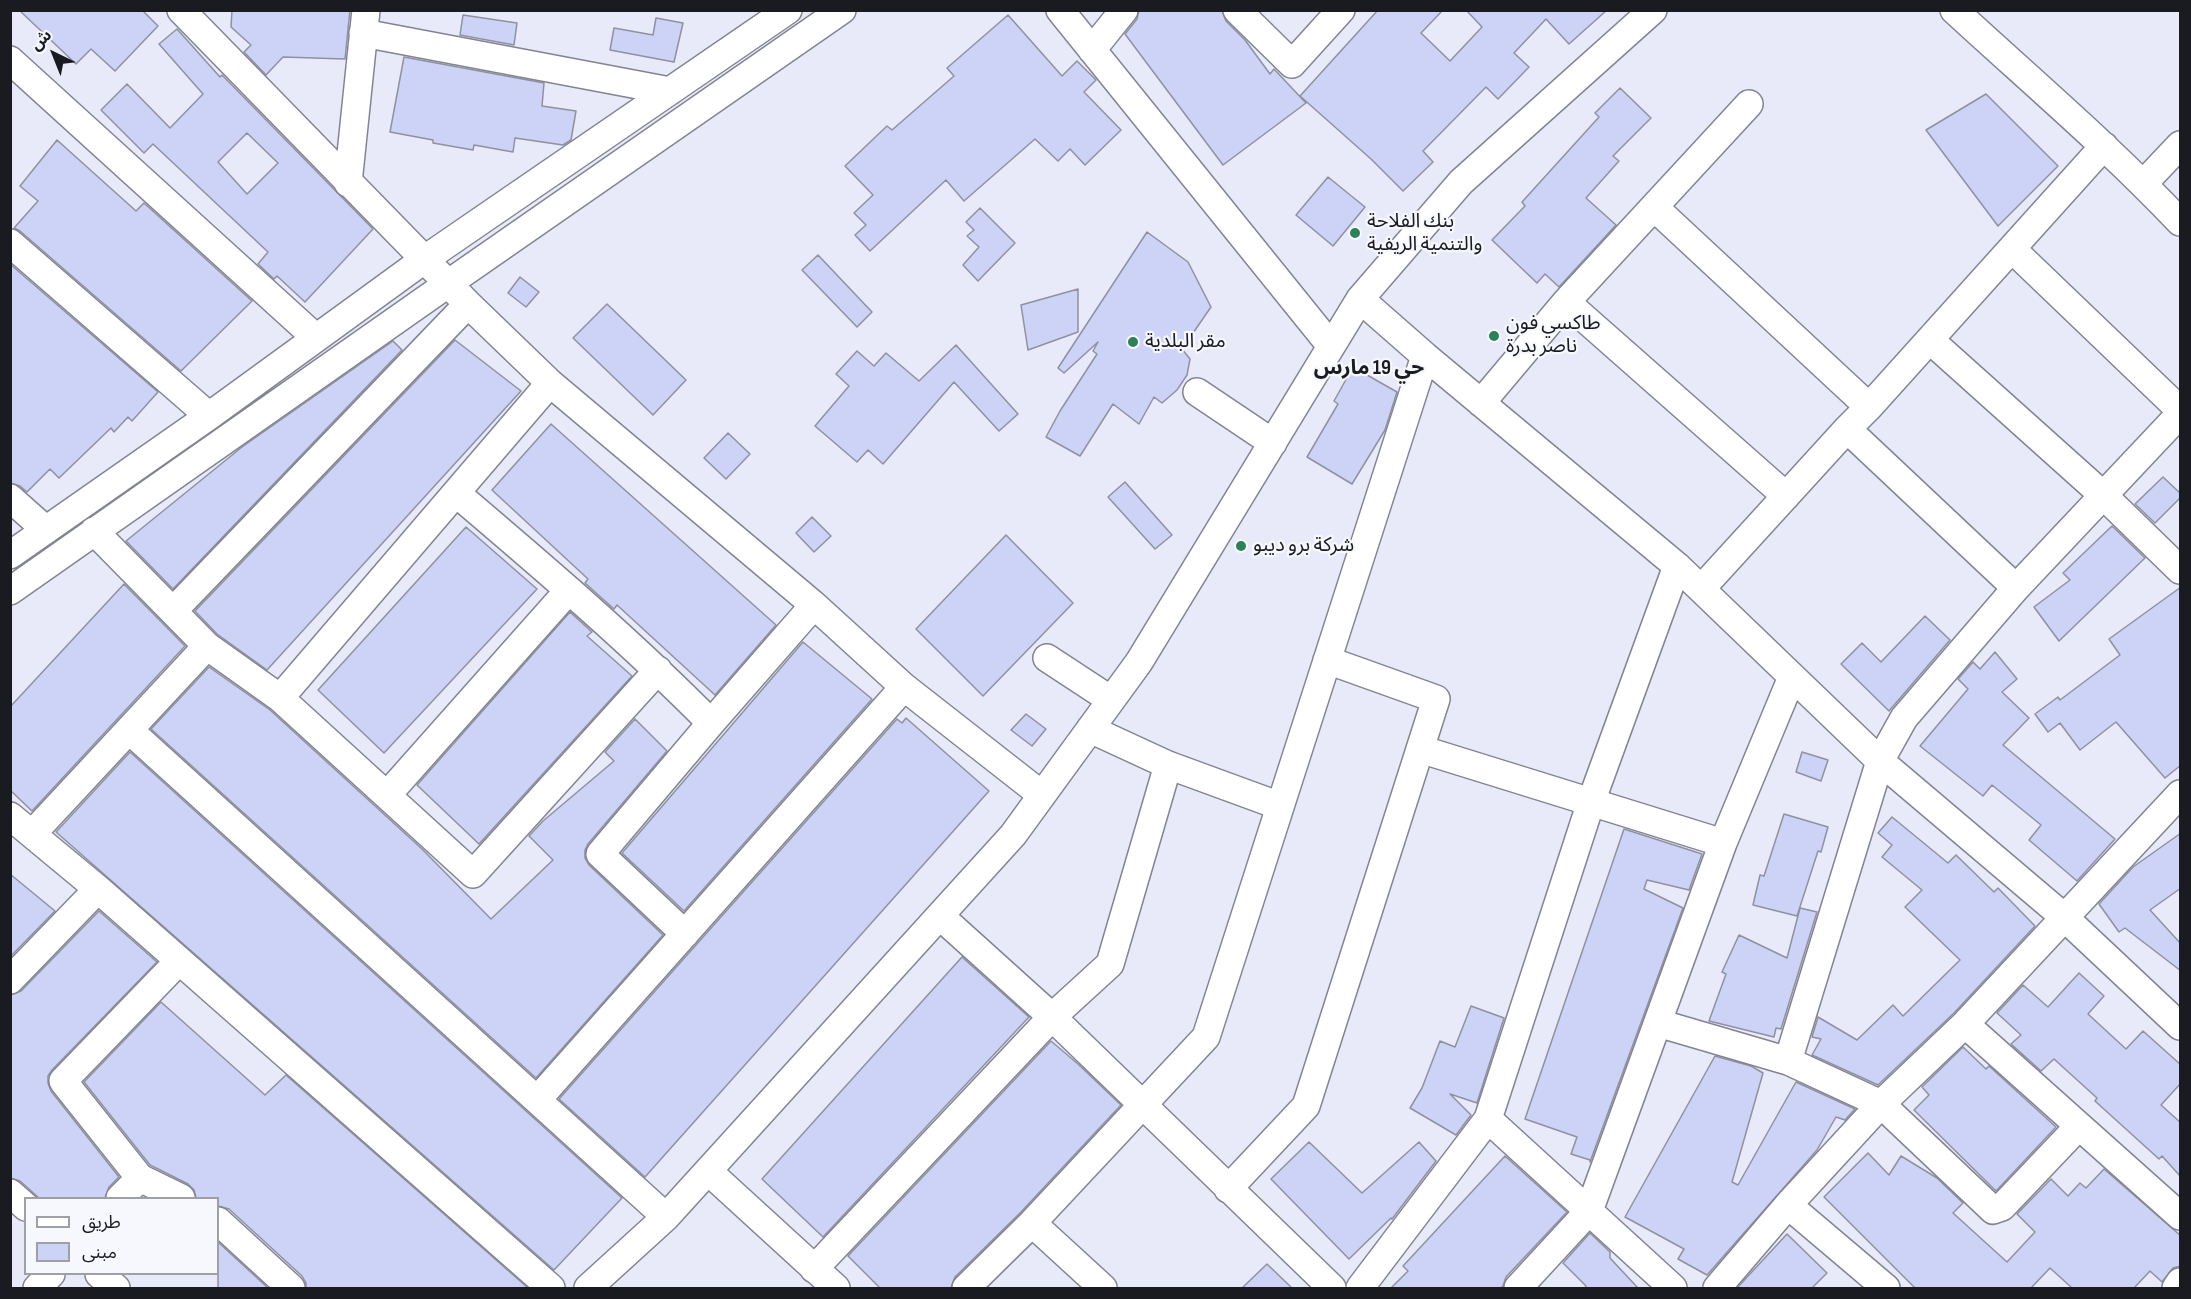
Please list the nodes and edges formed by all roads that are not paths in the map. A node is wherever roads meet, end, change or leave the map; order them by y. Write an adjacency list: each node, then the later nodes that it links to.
1 (181, 10): 17 (street)
2 (788, 10): 13 (street)
3 (842, 10): 24 (street)
4 (1060, 10): 11 (street)
5 (1124, 10): 11 (street)
6 (1237, 10): 7 (street)
7 (1341, 10)
8 (1653, 10): 25 (street)
9 (1954, 10): 16 (street)
10 (365, 22): 13 (street); 17 (street)
11 (1092, 50): 30 (street)
12 (10, 60): 28 (street)
13 (670, 91): 23 (street)
14 (1749, 104): 19 (street)
15 (2181, 145): 18 (street)
16 (2104, 146): 18 (street); 22 (street)
17 (348, 183): 23 (street)
18 (2144, 183): 20 (street)
19 (1654, 207): 26 (street); 35 (street)
20 (2181, 222)
21 (10, 243): 37 (street)
22 (2012, 249): 29 (street); 36 (street)
23 (425, 259): 24 (street); 28 (street)
24 (448, 283): 27 (street); 45 (street)
25 (1360, 299): 30 (street); 31 (street)
26 (1566, 303): 34 (street); 42 (street)
27 (468, 304): 32 (street); 54 (street)
28 (315, 337): 37 (street)
29 (1930, 340): 35 (street); 41 (street)
30 (1331, 346): 39 (street)
31 (1425, 356): 34 (street); 57 (street)
32 (550, 383): 40 (street); 53 (street)
33 (1197, 392): 39 (street)
34 (1481, 403): 47 (street)
35 (1869, 408): 38 (street)
36 (2181, 412): 41 (street)
37 (209, 416): 44 (street)
38 (1846, 429): 42 (street); 49 (street)
39 (1273, 443): 62 (street)
40 (456, 493): 51 (street); 61 (street)
41 (2104, 495): 48 (street); 49 (street)
42 (1786, 496): 50 (street)
43 (10, 498): 44 (street)
44 (46, 530): 46 (street)
45 (94, 531): 52 (street); 54 (street)
46 (10, 555)
47 (1677, 566): 50 (street); 72 (street)
48 (2181, 570)
49 (2016, 588): 67 (street)
50 (1701, 589): 59 (street)
51 (569, 590): 58 (street); 69 (street)
52 (10, 591)
53 (814, 605): 60 (street); 63 (street)
54 (173, 611): 55 (street)
55 (207, 646): 61 (street); 65 (street)
56 (1047, 658): 62 (street)
57 (1327, 660): 66 (street); 73 (street)
58 (658, 670): 63 (street); 69 (street)
59 (1792, 677): 67 (street); 76 (street)
60 (904, 687): 71 (street); 80 (street)
61 (280, 698): 69 (street)
62 (1111, 700): 64 (street)
63 (711, 723): 80 (street)
64 (1090, 729): 68 (street); 71 (street)
65 (129, 730): 75 (street); 88 (street)
66 (1420, 748): 72 (street); 95 (street)
67 (1880, 761): 79 (street); 87 (street)
68 (1168, 765): 73 (street); 84 (street)
69 (388, 794)
70 (2181, 794): 79 (street)
71 (1042, 795): 78 (street)
72 (1591, 802): 76 (street); 91 (street)
73 (1280, 806): 90 (street)
74 (10, 816): 75 (street)
75 (32, 834): 77 (street)
76 (1723, 843): 85 (street)
77 (98, 889): 81 (street); 82 (street)
78 (940, 916): 84 (street); 93 (street)
79 (2064, 917): 83 (street); 86 (street)
80 (685, 934): 88 (street)
81 (178, 962): 94 (street); 113 (street)
82 (10, 980)
83 (2176, 1016)
84 (1052, 1017): 90 (street); 106 (street)
85 (1658, 1023): 87 (street); 101 (street)
86 (1965, 1024): 89 (street); 92 (street)
87 (1788, 1061): 89 (street)
88 (537, 1100): 103 (street)
89 (1881, 1104): 92 (street); 100 (street)
90 (1142, 1105): 95 (street); 105 (street)
91 (1488, 1119): 101 (street); 119 (street)
92 (2079, 1126): 102 (street)
93 (708, 1171): 103 (street); 106 (street)
94 (140, 1178): 97 (street); 98 (street)
95 (1228, 1189): 118 (street)
96 (10, 1193): 99 (street)
97 (121, 1197)
98 (179, 1197)
99 (24, 1205)
100 (1788, 1205): 122 (street); 123 (street)
101 (1589, 1211): 120 (street); 121 (street)
102 (2181, 1216)
103 (666, 1217): 114 (street)
104 (219, 1222): 112 (street)
105 (1032, 1223): 116 (street); 117 (street)
106 (814, 1269): 115 (street)
107 (50, 1275): 110 (street)
108 (100, 1275): 111 (street)
109 (2181, 1282): 124 (street)
110 (37, 1288)
111 (116, 1288)
112 (290, 1288)
113 (551, 1288)
114 (588, 1288)
115 (836, 1288)
116 (966, 1288)
117 (1104, 1288)
118 (1332, 1288)
119 (1359, 1288)
120 (1518, 1288)
121 (1673, 1288)
122 (1717, 1288)
123 (1886, 1288)
124 (2176, 1288)

